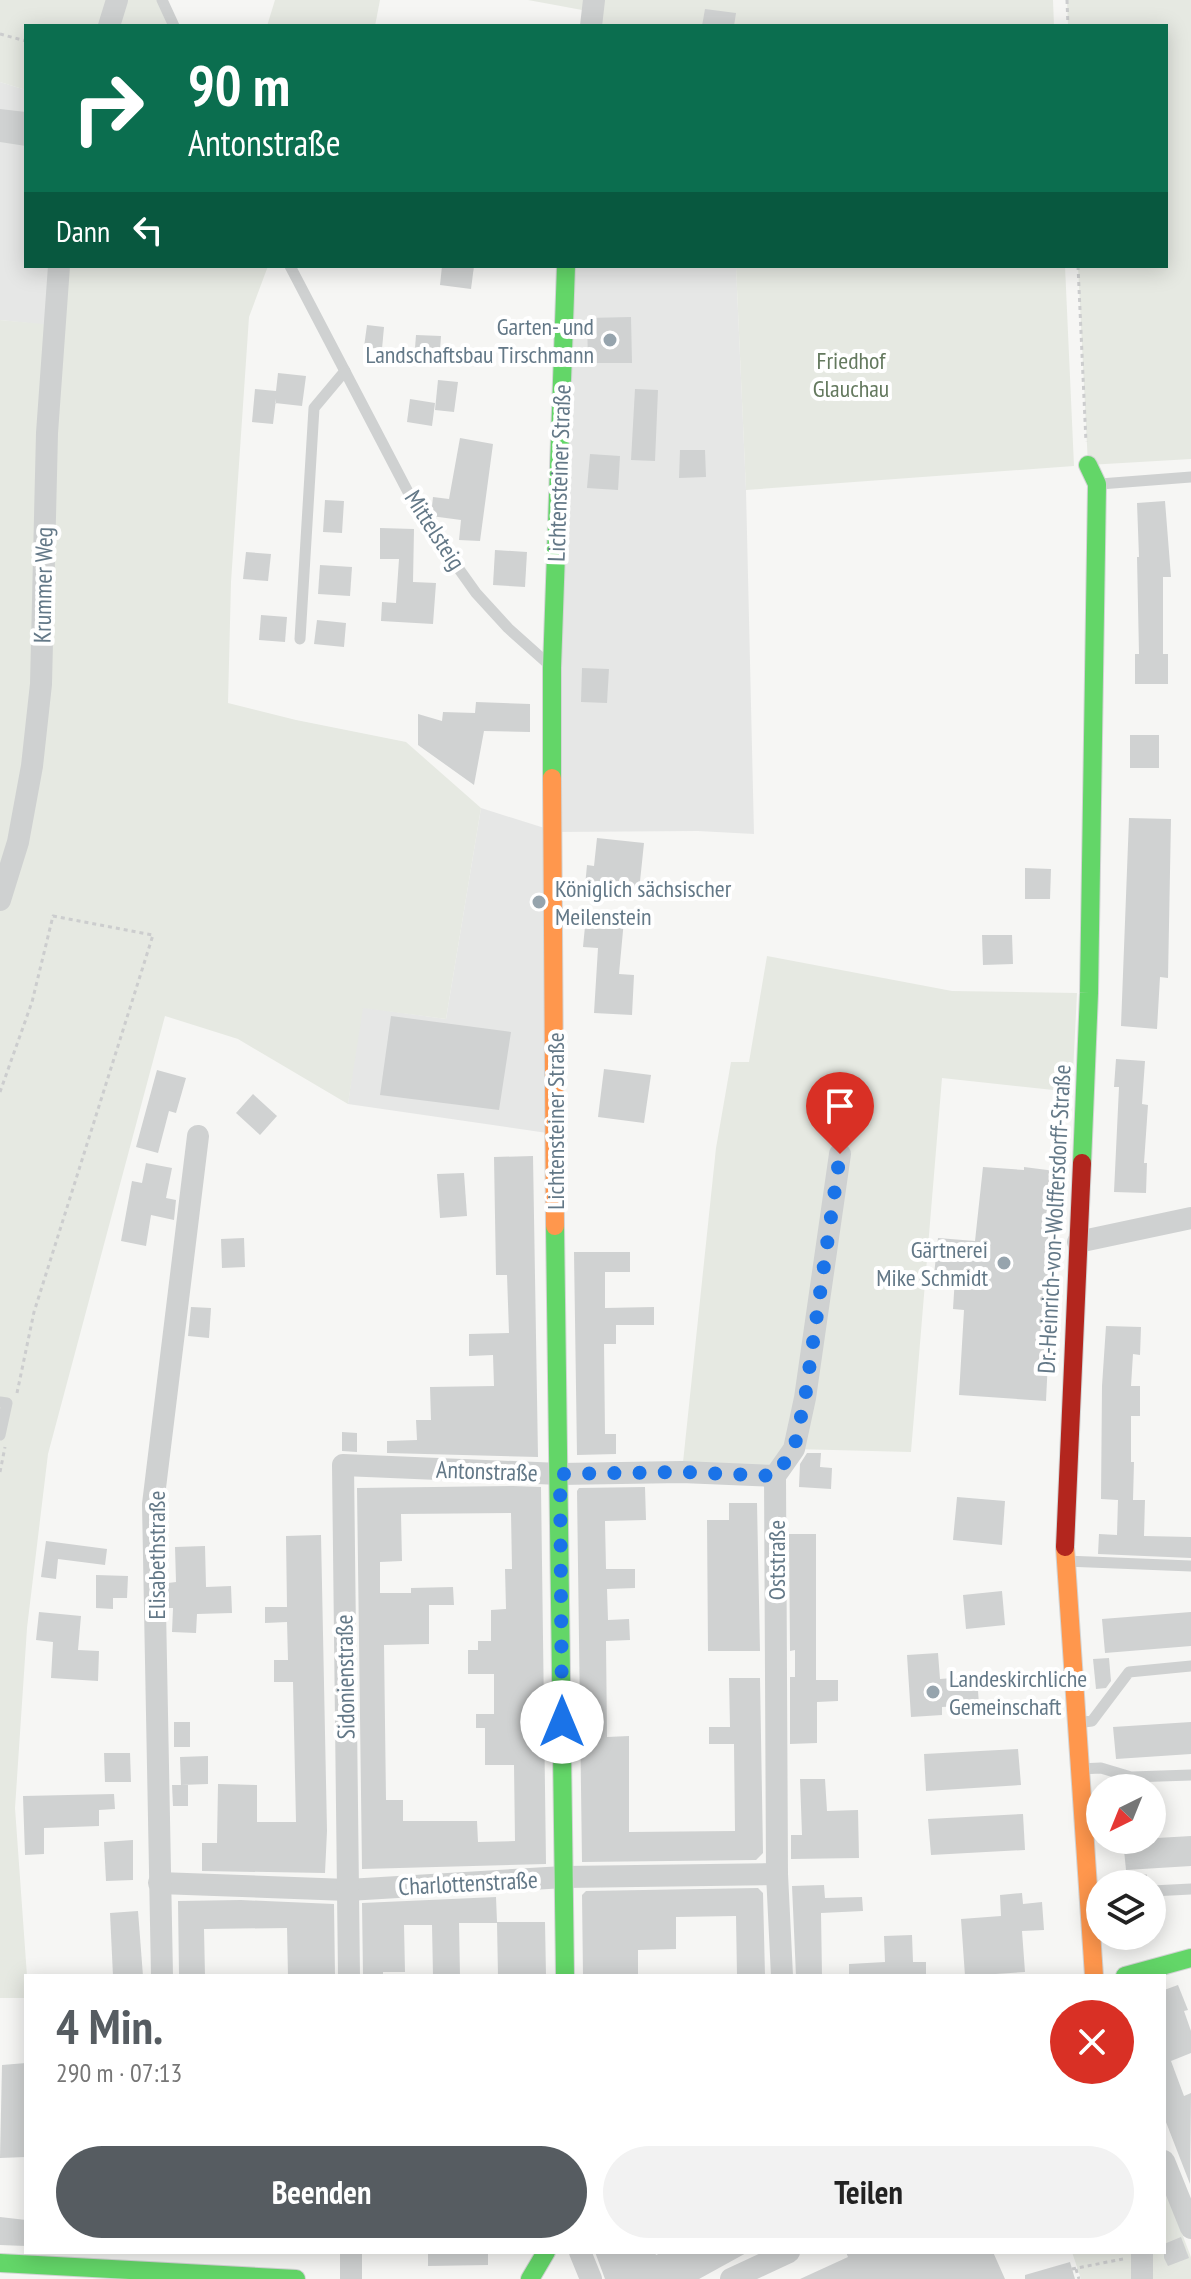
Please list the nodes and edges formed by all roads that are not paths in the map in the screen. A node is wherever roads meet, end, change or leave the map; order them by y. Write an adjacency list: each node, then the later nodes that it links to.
1 (117, 0): 4 (street)
2 (162, 0): 5 (lane)
3 (594, 0): 6 (street)
4 (110, 24)
5 (173, 24)
6 (591, 24)
7 (59, 268): 16 (street, Krummer Weg)
8 (291, 268): 10 (lane, Mittelsteig)
9 (566, 268): 15 (street, Lichtensteiner Straße)
10 (345, 371): 14 (lane); 15 (lane, Mittelsteig)
11 (1088, 465): 13 (street, Dr.-Heinrich-von-Wolffersdorff-Straße)
12 (1191, 477): 13 (lane)
13 (1097, 484): 20 (street, Dr.-Heinrich-von-Wolffersdorff-Straße)
14 (300, 639)
15 (552, 668): 24 (street, Lichtensteiner Straße)
16 (0, 900)
17 (198, 1136): 35 (street, Elisabethstraße)
18 (840, 1154): 25 (street)
19 (1191, 1218): 20 (street)
20 (1078, 1242): 26 (street, Dr.-Heinrich-von-Wolffersdorff-Straße)
21 (0, 1402): 22 (lane)
22 (4, 1435)
23 (343, 1465): 24 (street, Antonstraße); 37 (street, Sidonienstraße)
24 (560, 1474): 25 (street, Antonstraße); 34 (street, Lichtensteiner Straße)
25 (775, 1476): 33 (street, Oststraße)
26 (1064, 1561): 27 (lane); 29 (street, Dr.-Heinrich-von-Wolffersdorff-Straße)
27 (1191, 1566)
28 (1191, 1666): 29 (lane)
29 (1076, 1723): 30 (street, Dr.-Heinrich-von-Wolffersdorff-Straße)
30 (1079, 1769): 31 (lane); 32 (street, Dr.-Heinrich-von-Wolffersdorff-Straße)
31 (1191, 1775)
32 (1090, 1870)
33 (777, 1874): 34 (street, Charlottenstraße); 44 (street, Oststraße)
34 (564, 1877): 37 (street, Charlottenstraße); 43 (street, Lichtensteiner Straße)
35 (159, 1883): 37 (street, Charlottenstraße); 41 (street, Elisabethstraße)
36 (1191, 1889): 38 (lane)
37 (348, 1890): 42 (street, Sidonienstraße)
38 (1166, 1890)
39 (1093, 1950): 45 (street, Dr.-Heinrich-von-Wolffersdorff-Straße)
40 (1191, 1958): 46 (street)
41 (162, 1974)
42 (349, 1974)
43 (565, 1974)
44 (782, 1974)
45 (1094, 1974)
46 (1132, 1974)
47 (1166, 2164): 48 (street)
48 (1185, 2193): 49 (street)
49 (1191, 2228)
50 (351, 2254): 58 (street)
51 (545, 2254): 59 (street)
52 (581, 2254): 60 (street)
53 (785, 2254): 61 (street)
54 (1142, 2254): 62 (street)
55 (173, 2262): 56 (street); 57 (street)
56 (0, 2263)
57 (296, 2279)
58 (351, 2279)
59 (530, 2279)
60 (591, 2279)
61 (731, 2279)
62 (1142, 2279)

